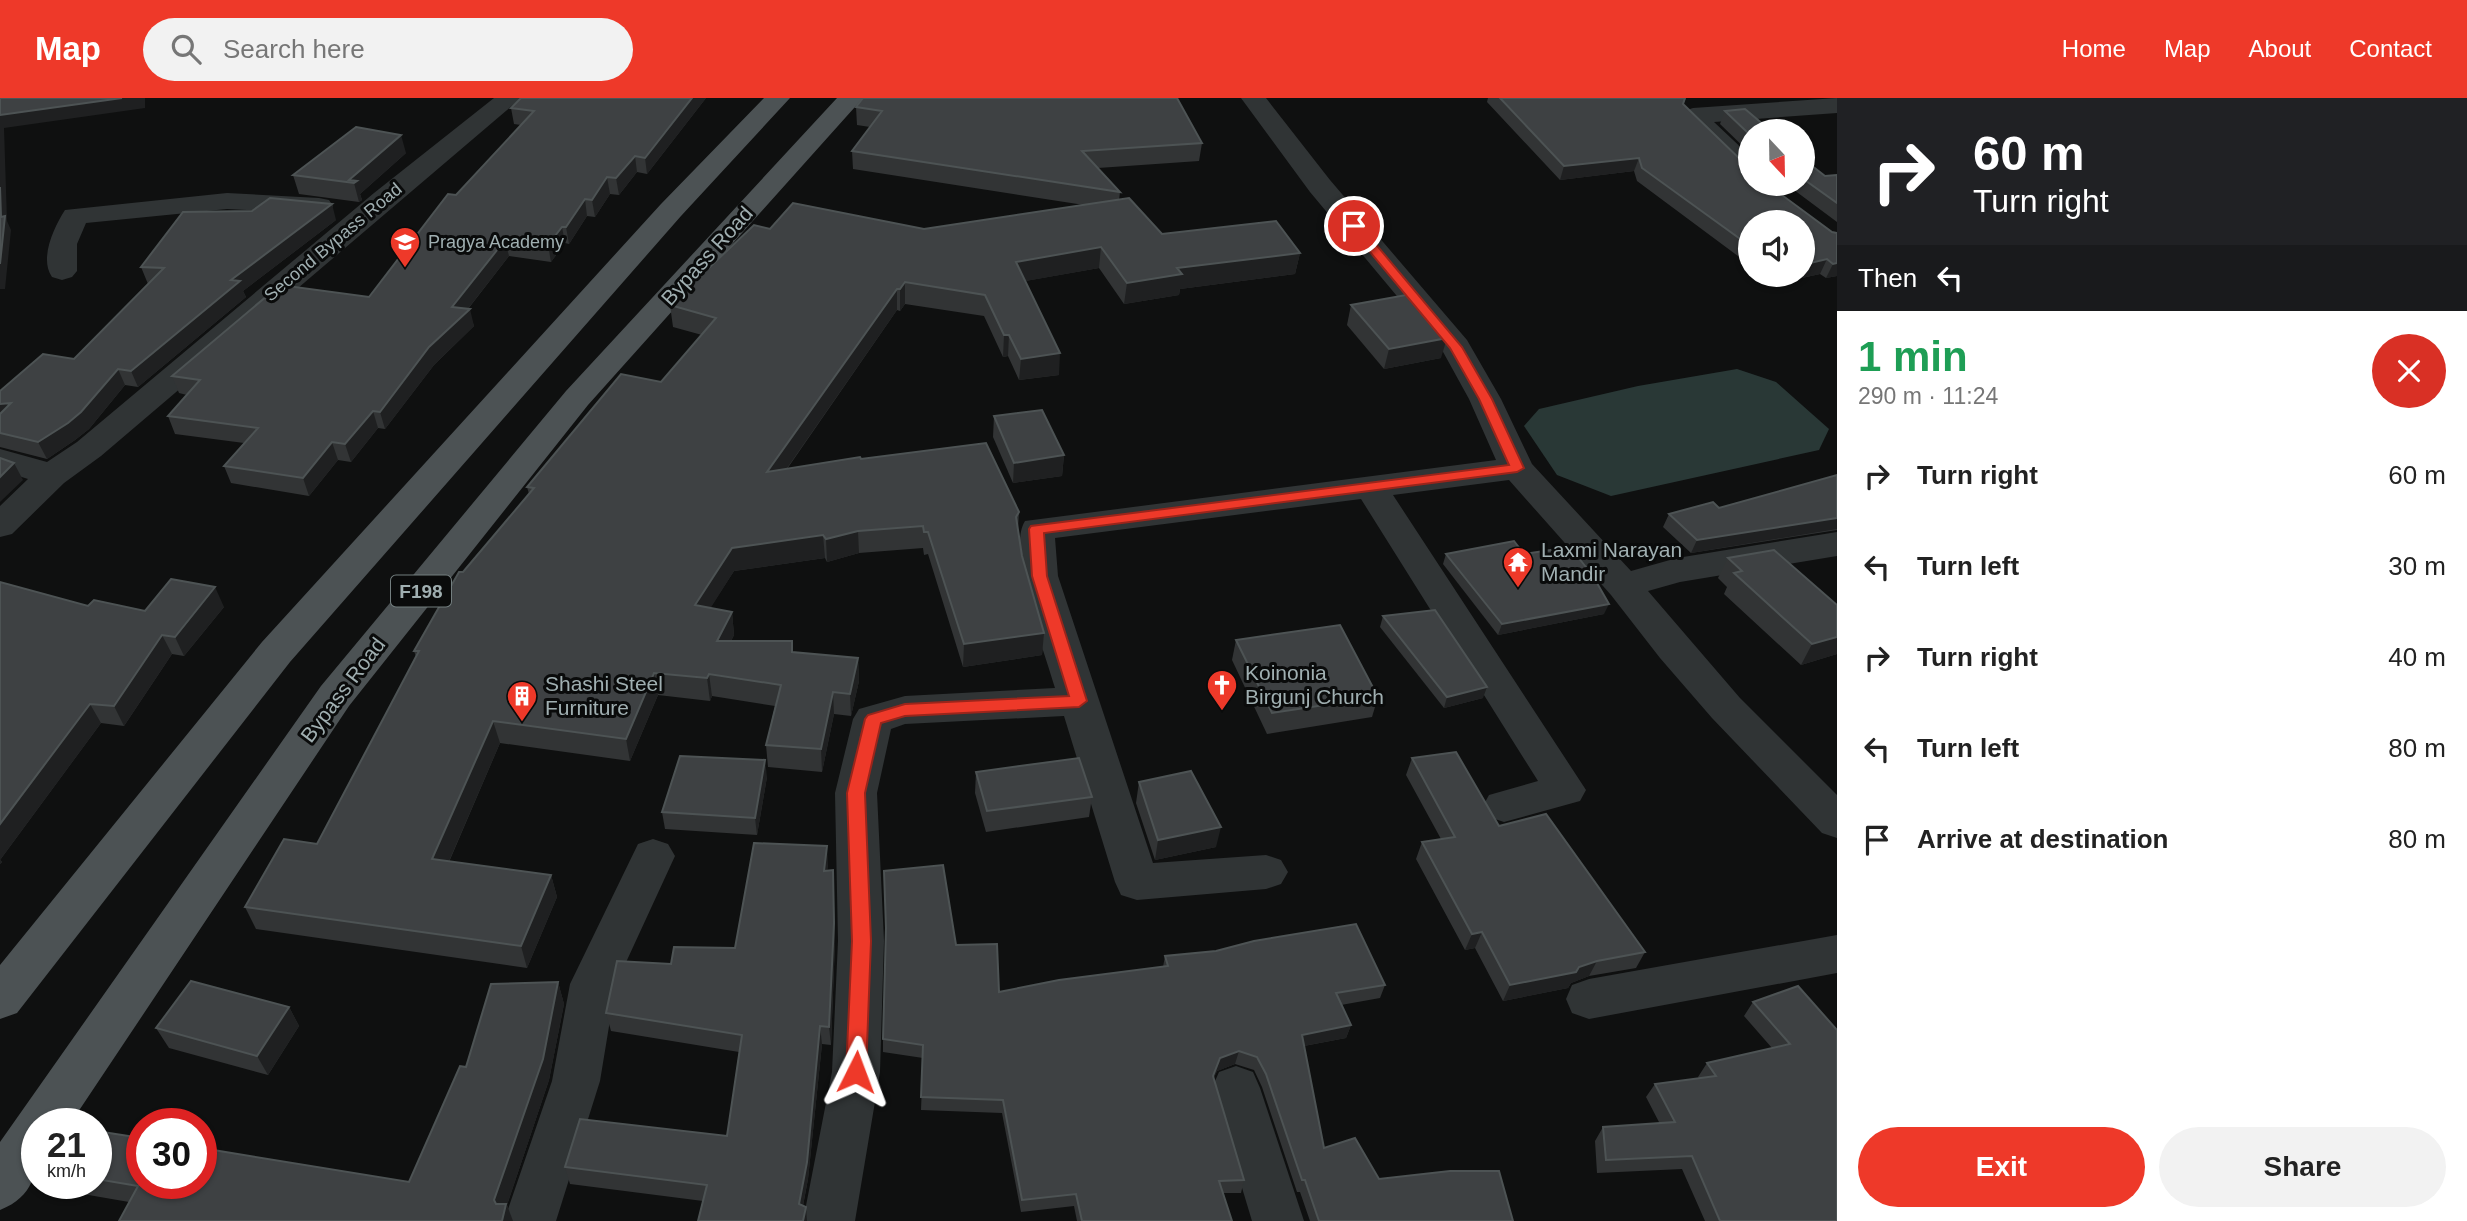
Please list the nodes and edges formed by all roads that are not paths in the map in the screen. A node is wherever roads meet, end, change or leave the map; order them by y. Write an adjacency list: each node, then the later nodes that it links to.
1 (778, 98): 23 (main road)
2 (851, 98): 26 (main road, Bypass Road / F198)
3 (1253, 98): 11 (street)
4 (499, 99): 8 (street, Second Bypass Road)
5 (1684, 107): 6 (street); 7 (street)
6 (1834, 108)
7 (1738, 159)
8 (366, 214): 9 (street); 12 (street, Second Bypass Road)
9 (62, 271)
10 (0, 459): 12 (street)
11 (1517, 468): 13 (street); 16 (street)
12 (52, 475): 14 (street, Second Bypass Road)
13 (1371, 487): 17 (street); 18 (street)
14 (0, 526)
15 (1837, 544): 16 (street)
16 (1624, 586): 19 (street)
17 (1079, 701): 21 (street); 30 (street)
18 (1504, 806)
19 (1837, 821)
20 (653, 856): 29 (street)
21 (1266, 872)
22 (1837, 954): 24 (street)
23 (0, 999)
24 (1589, 999)
25 (1236, 1088): 31 (street)
26 (52, 1108)
27 (21, 1154): 28 (main road)
28 (0, 1186)
29 (530, 1221)
30 (829, 1221)
31 (1278, 1221)

